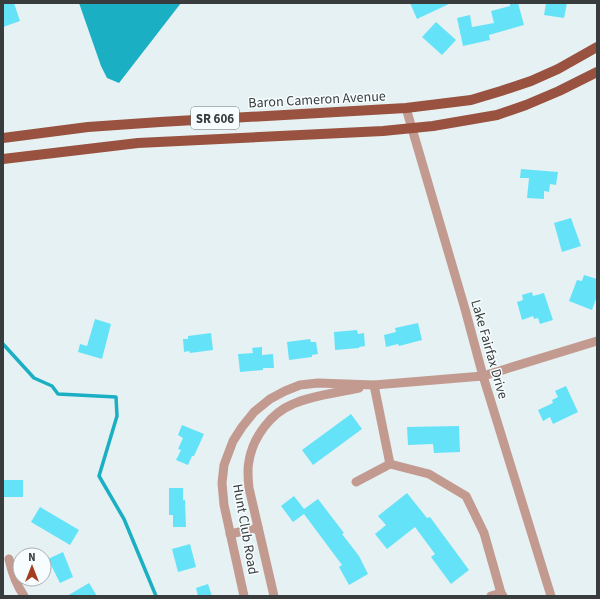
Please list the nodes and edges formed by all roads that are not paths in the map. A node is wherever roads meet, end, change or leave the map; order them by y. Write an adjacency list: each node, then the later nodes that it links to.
1 (597, 47): 3 (main road, Baron Cameron Avenue / SR 606)
2 (597, 72): 4 (main road, SR 606)
3 (406, 108): 4 (street, Lake Fairfax Drive); 5 (main road, Baron Cameron Avenue / SR 606)
4 (411, 129): 6 (main road, SR 606); 8 (street, Lake Fairfax Drive)
5 (3, 138)
6 (3, 159)
7 (597, 341): 8 (street, Hunt Club Road)
8 (483, 376): 9 (street, Hunt Club Road); 20 (street, Lake Fairfax Drive)
9 (374, 385): 10 (street); 12 (street, Hunt Club Road); 13 (street, Hunt Club Road)
10 (390, 464): 11 (street); 15 (street)
11 (356, 482)
12 (258, 528): 13 (street); 18 (street, Hunt Club Road)
13 (230, 534): 17 (street, Hunt Club Road)
14 (9, 559): 16 (street)
15 (502, 595): 19 (street)
16 (24, 596)
17 (244, 596)
18 (274, 596)
19 (491, 596)
20 (551, 596)

